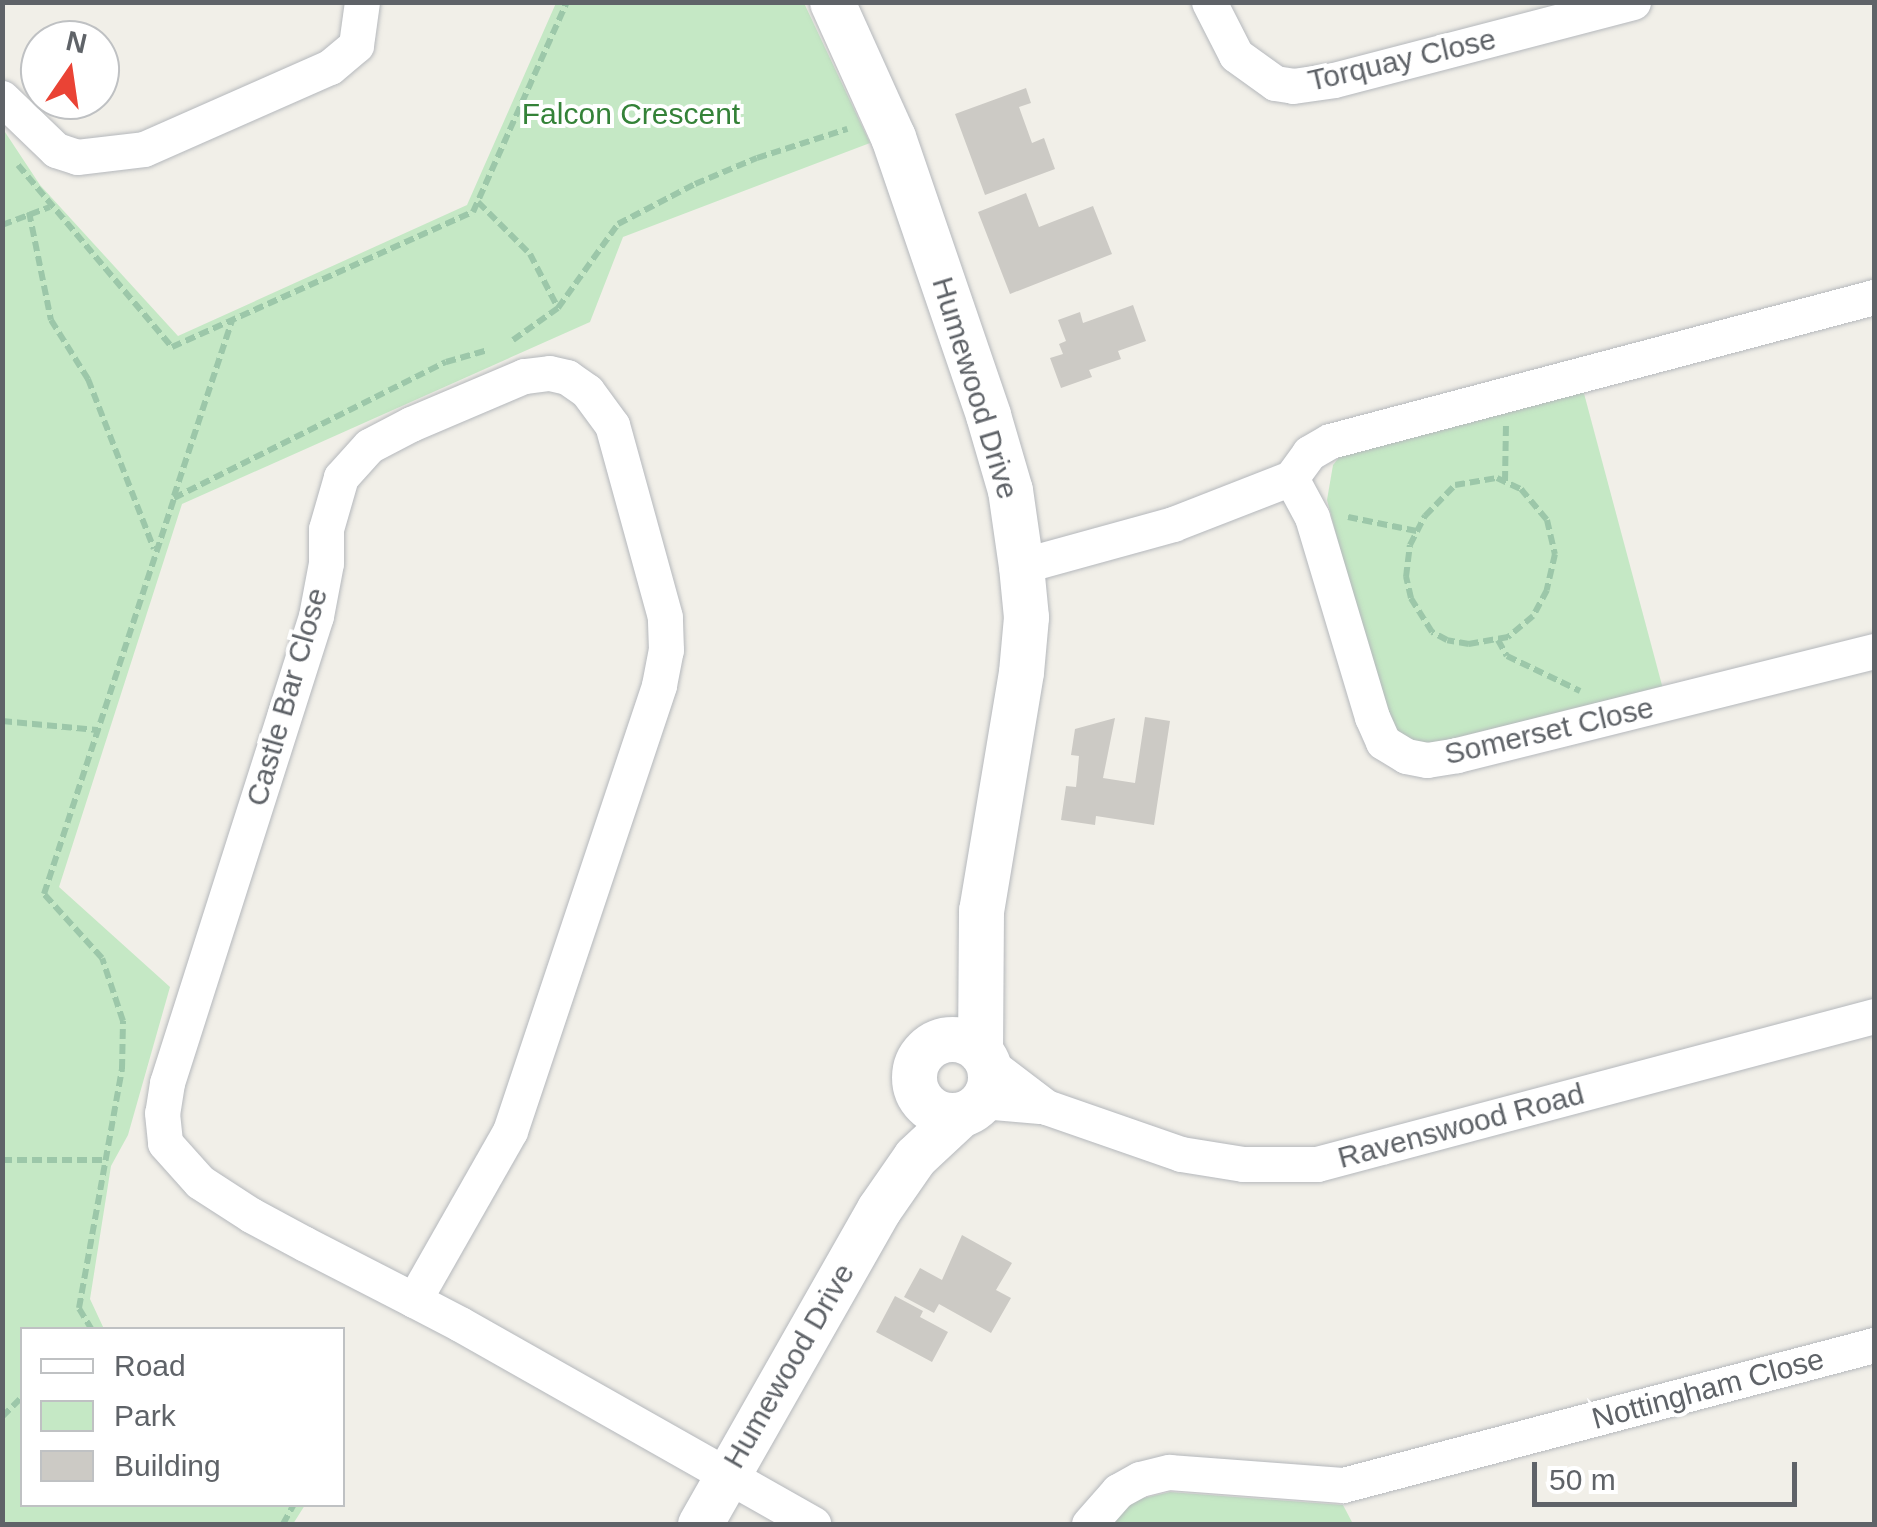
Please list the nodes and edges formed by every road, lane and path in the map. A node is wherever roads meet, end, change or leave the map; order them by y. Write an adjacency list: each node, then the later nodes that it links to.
1 (362, 2): 6 (street)
2 (567, 2): 8 (path)
3 (832, 2): 22 (street, Humewood Drive)
4 (1209, 2): 5 (street, Torquay Close)
5 (1633, 2)
6 (2, 98)
7 (14, 161): 9 (path)
8 (478, 202): 13 (path); 14 (path)
9 (50, 207): 10 (path); 14 (path)
10 (29, 212): 11 (path); 21 (path)
11 (2, 225)
12 (1874, 297): 15 (street)
13 (558, 308)
14 (232, 321): 18 (path)
15 (1504, 395): 16 (street); 17 (path)
16 (1291, 478): 19 (street, Somerset Close); 22 (street)
17 (1505, 481): 20 (path); 23 (path)
18 (174, 498)
19 (1312, 517): 20 (path); 25 (street, Somerset Close)
20 (1417, 532): 23 (path)
21 (154, 550)
22 (1021, 566): 28 (street, Humewood Drive)
23 (1498, 640): 25 (path)
24 (1874, 651): 25 (street, Somerset Close)
25 (1601, 720)
26 (2, 721): 27 (path)
27 (97, 730)
28 (980, 910): 30 (street, Humewood Drive); 31 (street, Humewood Drive)
29 (1874, 1016): 31 (street, Ravenswood Road)
30 (931, 1045): 31 (street); 32 (street)
31 (978, 1083): 32 (street); 35 (street, Humewood Drive)
32 (916, 1092): 35 (street, Humewood Drive)
33 (2, 1160): 34 (path)
34 (105, 1160)
35 (879, 1208): 40 (street, Humewood Drive)
36 (414, 1300): 36 (street, Castle Bar Close); 40 (street, Castle Bar Close)
37 (1874, 1345): 43 (street, Nottingham Close)
38 (20, 1399): 39 (path)
39 (2, 1418)
40 (727, 1476): 41 (street, Humewood Drive); 42 (street)
41 (700, 1524)
42 (813, 1524)
43 (1089, 1524)

